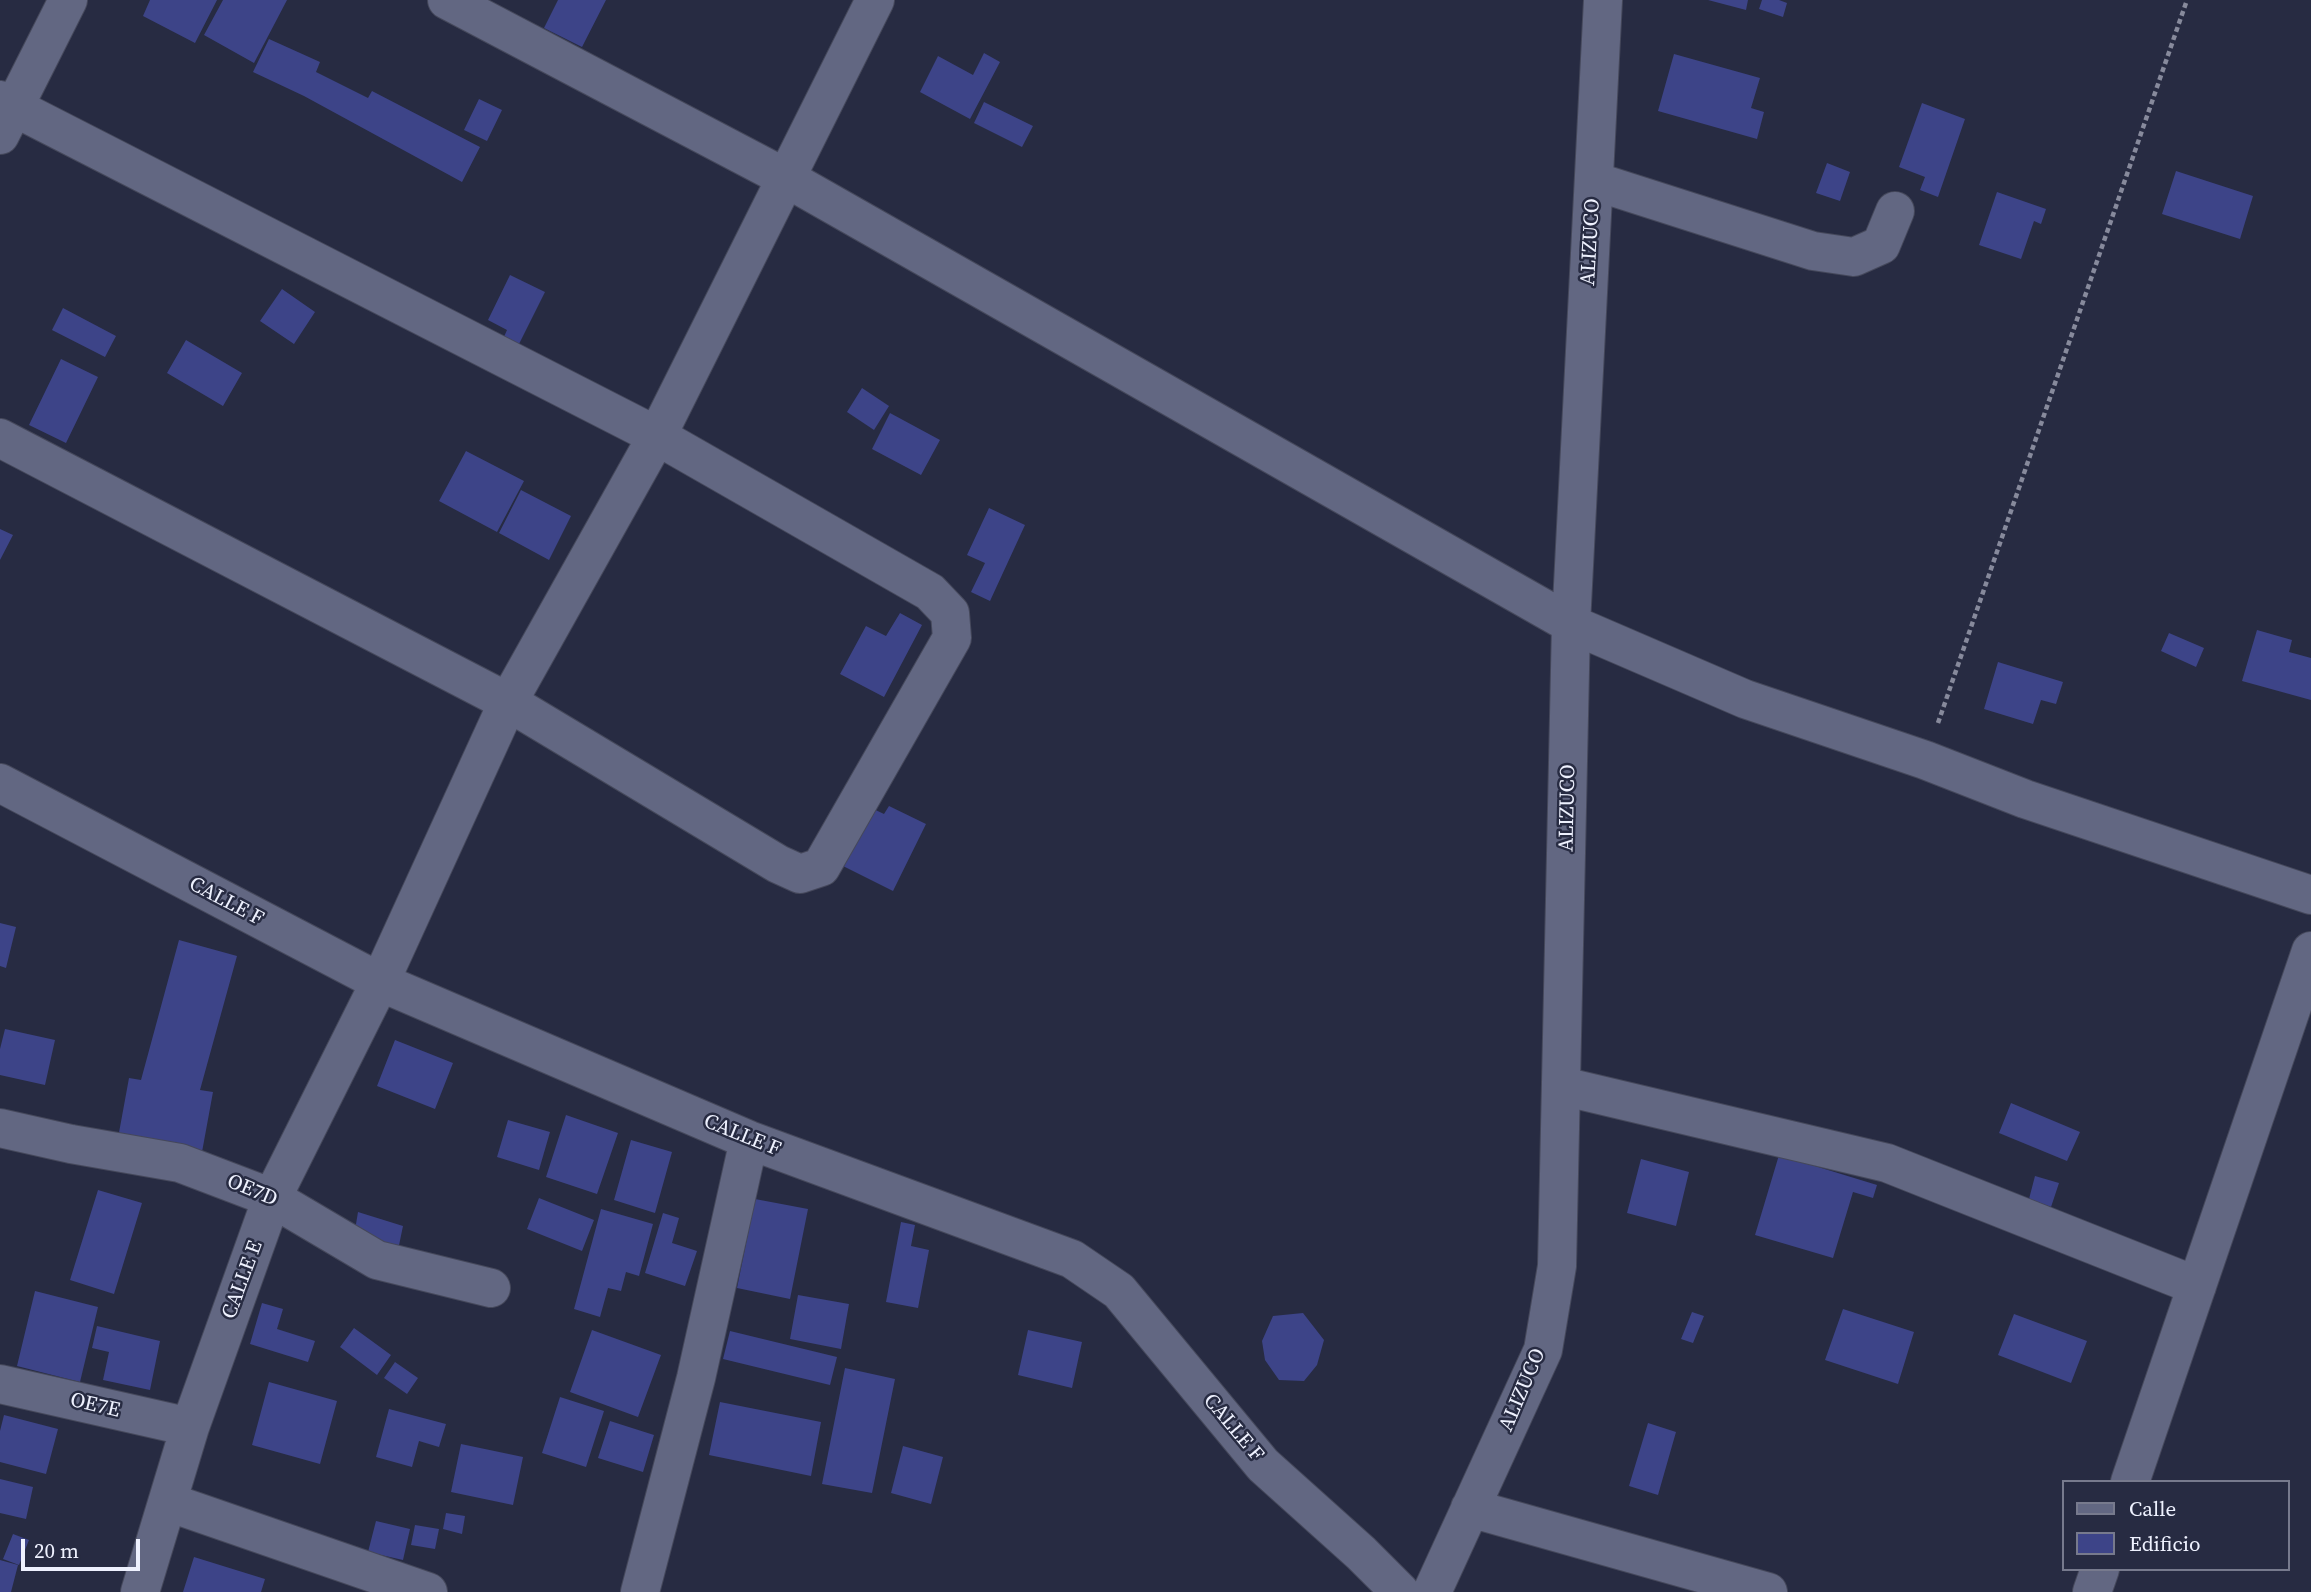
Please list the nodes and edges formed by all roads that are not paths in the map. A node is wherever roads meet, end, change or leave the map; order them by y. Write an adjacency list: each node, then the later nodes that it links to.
1 (68, 0): 5 (street)
2 (447, 0): 6 (street)
3 (875, 0): 6 (street, CALLE E)
4 (1603, 0): 7 (street, ALIZUCO)
5 (5, 114): 9 (street)
6 (786, 178): 9 (street, CALLE E); 11 (street)
7 (1594, 181): 8 (street); 11 (street, ALIZUCO)
8 (1895, 211)
9 (657, 436): 12 (street, CALLE E); 12 (street)
10 (0, 438): 12 (street)
11 (1572, 624): 14 (street); 17 (street, ALIZUCO)
12 (508, 702): 16 (street, CALLE E)
13 (0, 783): 16 (street, CALLE F)
14 (2311, 895)
15 (2311, 951): 21 (street)
16 (380, 982): 19 (street, CALLE F); 20 (street, CALLE E)
17 (1562, 1086): 21 (street); 27 (street, ALIZUCO)
18 (0, 1128): 20 (street, OE7D)
19 (749, 1140): 31 (street); 32 (street, CALLE F)
20 (272, 1198): 22 (street, OE7D); 24 (street, CALLE E)
21 (2197, 1286): 25 (street)
22 (491, 1288)
23 (0, 1384): 24 (street, OE7E)
24 (190, 1427): 26 (street, CALLE E)
25 (2131, 1480)
26 (168, 1502): 29 (street, CALLE E); 30 (street)
27 (1470, 1508): 33 (street, ALIZUCO); 34 (street)
28 (2099, 1571): 35 (street)
29 (140, 1592)
30 (428, 1592)
31 (640, 1592)
32 (1400, 1592)
33 (1432, 1592)
34 (1768, 1592)
35 (2092, 1592)

